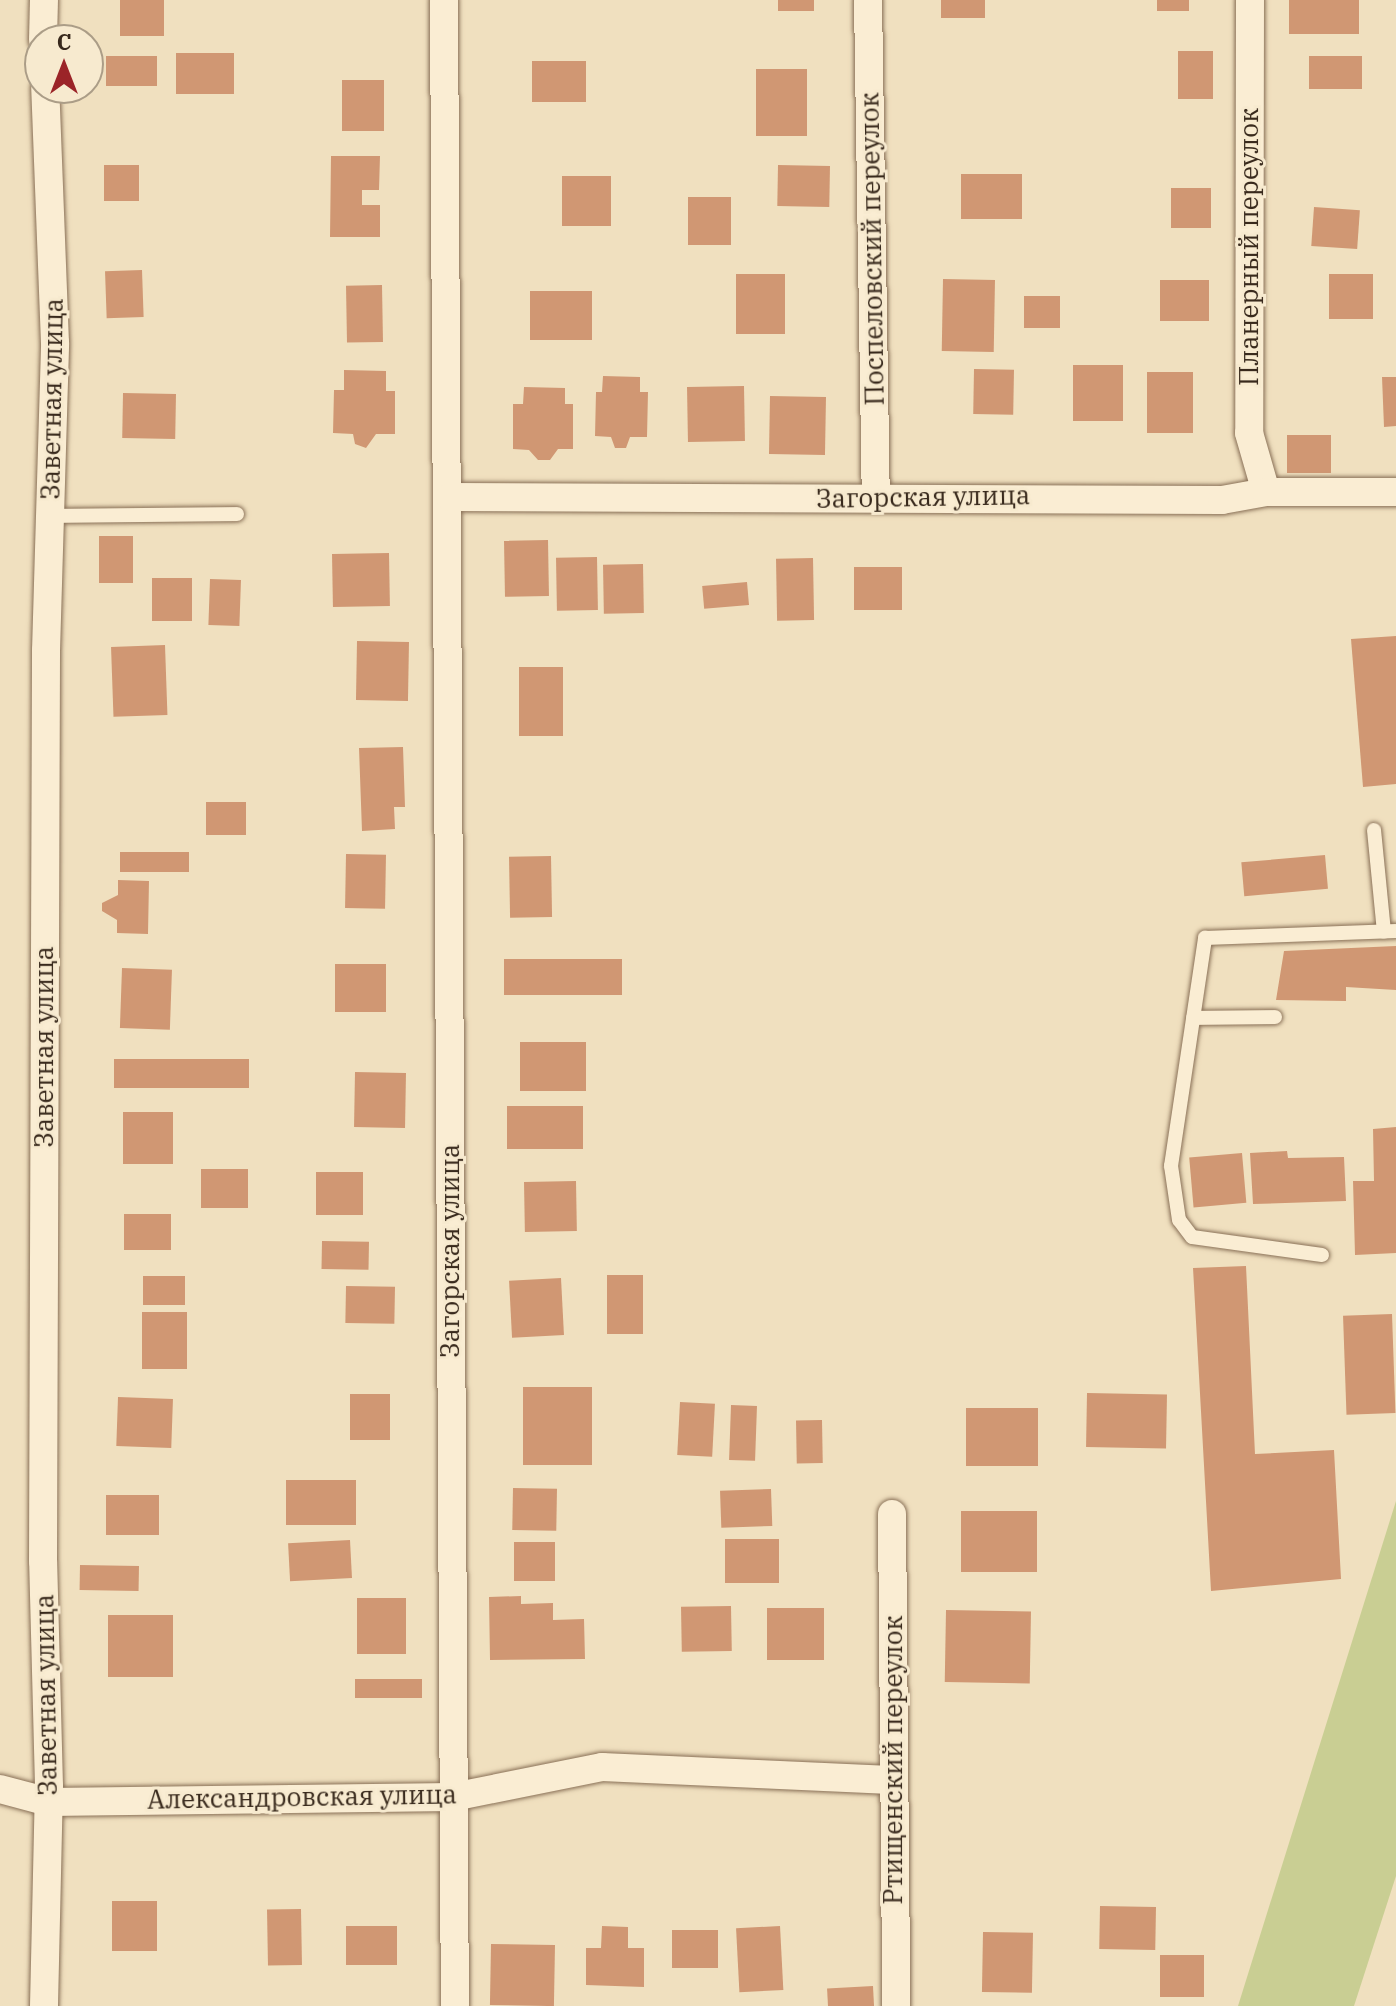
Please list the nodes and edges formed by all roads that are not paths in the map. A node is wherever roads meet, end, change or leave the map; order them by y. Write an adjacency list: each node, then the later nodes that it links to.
1 (44, 0): 5 (street)
2 (444, 0): 9 (street, Загорская улица)
3 (868, 0): 10 (street, Поспеловский переулок)
4 (1250, 0): 7 (street, Планерный переулок)
5 (43, 24)
6 (46, 104): 12 (street, Заветная улица)
7 (1266, 492): 8 (street, Загорская улица); 10 (street, Загорская улица)
8 (1396, 492)
9 (450, 497): 10 (street, Загорская улица); 21 (street, Загорская улица)
10 (876, 499)
11 (237, 514): 12 (lane)
12 (50, 516): 22 (street, Заветная улица)
13 (1374, 830): 14 (lane)
14 (1390, 931): 16 (lane)
15 (1275, 1017): 16 (lane)
16 (1193, 1018): 17 (lane)
17 (1322, 1255)
18 (892, 1514): 19 (street, Ртищенский переулок)
19 (891, 1780): 21 (street, Александровская улица); 25 (street, Ртищенский переулок)
20 (0, 1789): 22 (street, Александровская улица)
21 (453, 1797): 22 (street, Александровская улица); 24 (street, Загорская улица)
22 (49, 1802): 23 (street, Заветная улица)
23 (44, 2006)
24 (455, 2006)
25 (896, 2006)

